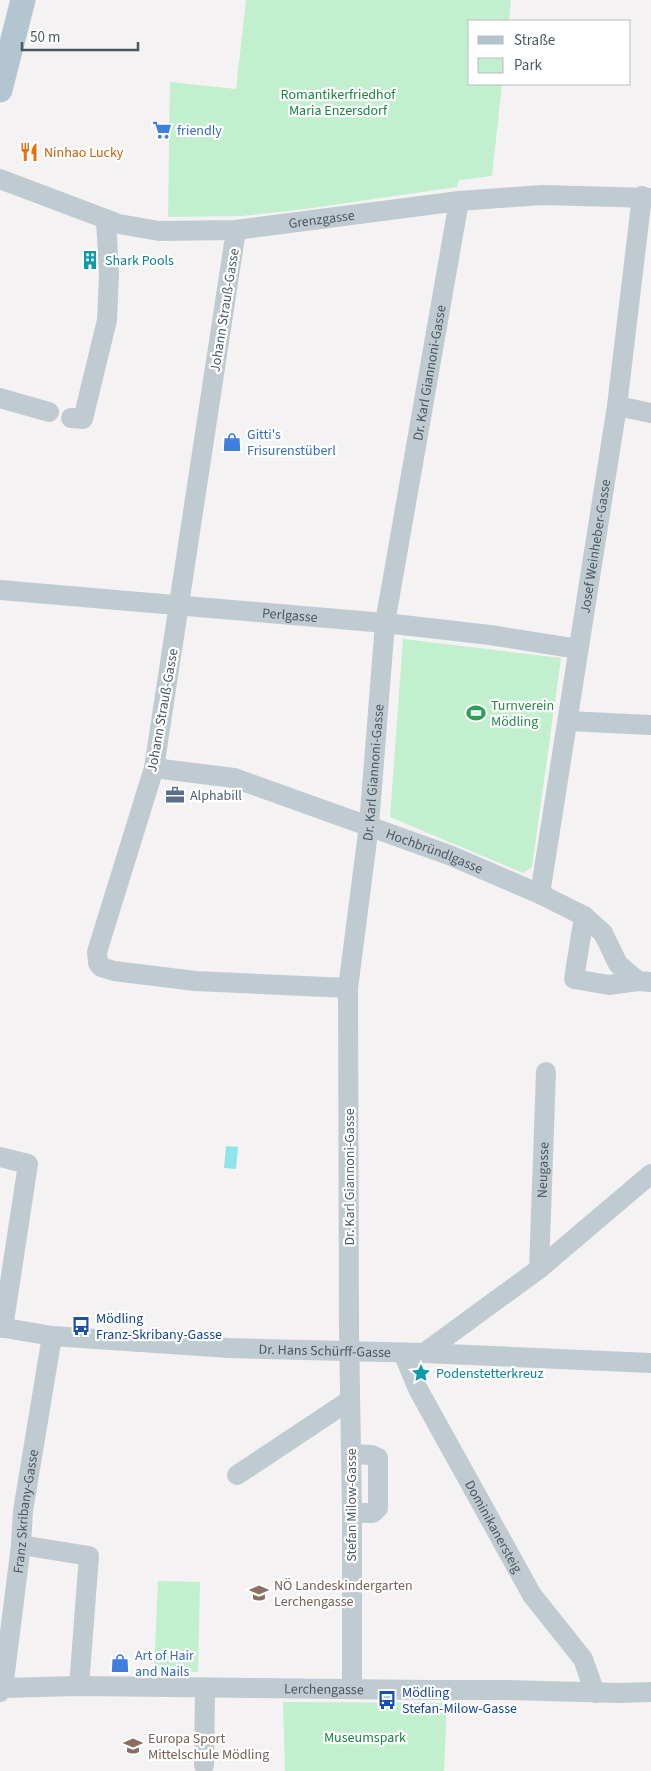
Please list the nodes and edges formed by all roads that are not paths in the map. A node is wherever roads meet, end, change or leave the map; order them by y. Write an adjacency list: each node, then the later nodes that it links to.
1 (22, 0): 2 (main road)
2 (0, 90)
3 (0, 179): 6 (street, Grenzgasse)
4 (646, 197): 5 (street, Grenzgasse); 9 (street, Josef Weinheber-Gasse)
5 (459, 201): 7 (street, Grenzgasse); 15 (street, Dr. Karl Giannoni-Gasse)
6 (106, 219): 7 (street, Grenzgasse); 12 (street)
7 (236, 230): 14 (street, Johann Strauß-Gasse)
8 (0, 398): 10 (street)
9 (617, 406): 11 (street); 16 (street, Josef Weinheber-Gasse)
10 (49, 412)
11 (651, 412)
12 (71, 418)
13 (0, 590): 14 (street, Perlgasse)
14 (179, 606): 15 (street, Perlgasse); 19 (street, Johann Strauß-Gasse)
15 (385, 624): 16 (street, Perlgasse); 20 (street, Dr. Karl Giannoni-Gasse)
16 (578, 649): 17 (street, Josef Weinheber-Gasse)
17 (568, 721): 18 (street); 21 (street, Josef Weinheber-Gasse)
18 (651, 725)
19 (154, 768): 20 (street, Hochbründlgasse); 24 (street, Johann Strauß-Gasse)
20 (369, 825): 21 (street, Hochbründlgasse); 24 (street, Dr. Karl Giannoni-Gasse)
21 (540, 894): 22 (street, Hochbründlgasse)
22 (584, 916): 23 (street, Hochbründlgasse); 23 (street)
23 (644, 981)
24 (348, 988): 31 (street, Dr. Karl Giannoni-Gasse)
25 (546, 1072): 28 (street, Neugasse)
26 (0, 1157): 29 (street)
27 (651, 1174): 28 (street)
28 (539, 1270): 33 (street)
29 (2, 1327): 30 (street, Dr. Hans Schürff-Gasse)
30 (52, 1336): 31 (street, Dr. Hans Schürff-Gasse); 39 (street, Franz Skribany-Gasse)
31 (350, 1351): 32 (street, Dr. Hans Schürff-Gasse); 35 (street, Stefan Milow-Gasse)
32 (403, 1353): 33 (street, Dr. Hans Schürff-Gasse); 45 (street, Dominikanersteig)
33 (424, 1353): 34 (street, Dr. Hans Schürff-Gasse)
34 (651, 1363)
35 (350, 1400): 36 (street, Stefan Milow-Gasse); 37 (street)
36 (351, 1454): 38 (street, Stefan Milow-Gasse); 38 (street)
37 (237, 1475)
38 (352, 1513): 42 (street, Stefan Milow-Gasse)
39 (21, 1545): 40 (street); 43 (street, Franz Skribany-Gasse)
40 (79, 1686): 41 (street, Lerchengasse); 43 (street, Lerchengasse)
41 (205, 1688): 42 (street, Lerchengasse); 46 (street)
42 (352, 1689): 45 (street, Lerchengasse)
43 (2, 1690)
44 (651, 1692): 45 (street, Lerchengasse)
45 (595, 1693)
46 (204, 1765)

